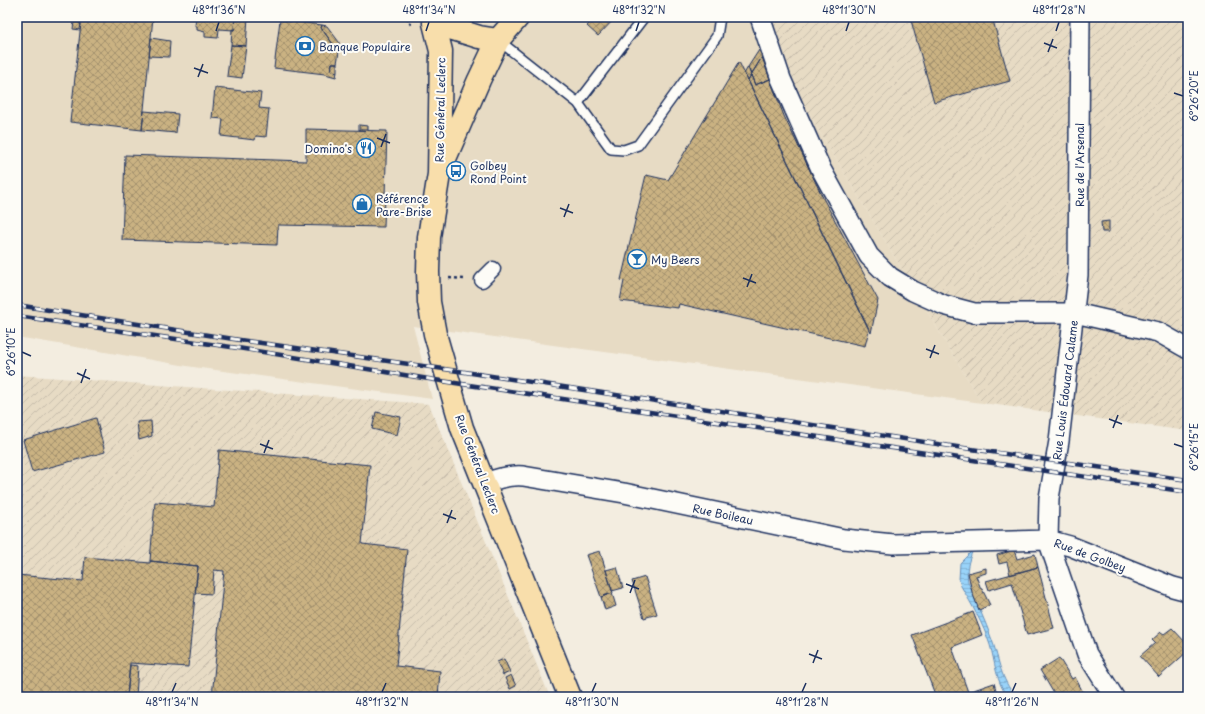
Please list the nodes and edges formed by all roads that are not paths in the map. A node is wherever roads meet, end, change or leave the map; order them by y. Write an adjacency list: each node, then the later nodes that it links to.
1 (495, 17): 8 (main road)
2 (518, 17): 8 (main road, Rue Général Leclerc)
3 (644, 17): 9 (lane)
4 (720, 17): 9 (lane)
5 (760, 17): 13 (street, Rue Louis Édouard Calame)
6 (1080, 17): 13 (street, Rue de l'Arsenal)
7 (434, 20): 8 (main road); 10 (main road, Rue Général Leclerc)
8 (498, 40): 9 (lane); 10 (main road, Rue Général Leclerc)
9 (578, 103)
10 (439, 174): 15 (main road, Rue Général Leclerc)
11 (493, 269): 12 (street)
12 (482, 280)
13 (1075, 313): 14 (street); 16 (street, Rue Louis Édouard Calame)
14 (1188, 349)
15 (485, 483): 17 (street, Rue Boileau); 19 (main road, Rue Général Leclerc)
16 (1048, 540): 17 (street, Rue de Golbey); 18 (street, Rue de Golbey); 20 (street, Rue Louis Édouard Calame)
17 (964, 541)
18 (1188, 591)
19 (570, 697)
20 (1114, 697)

